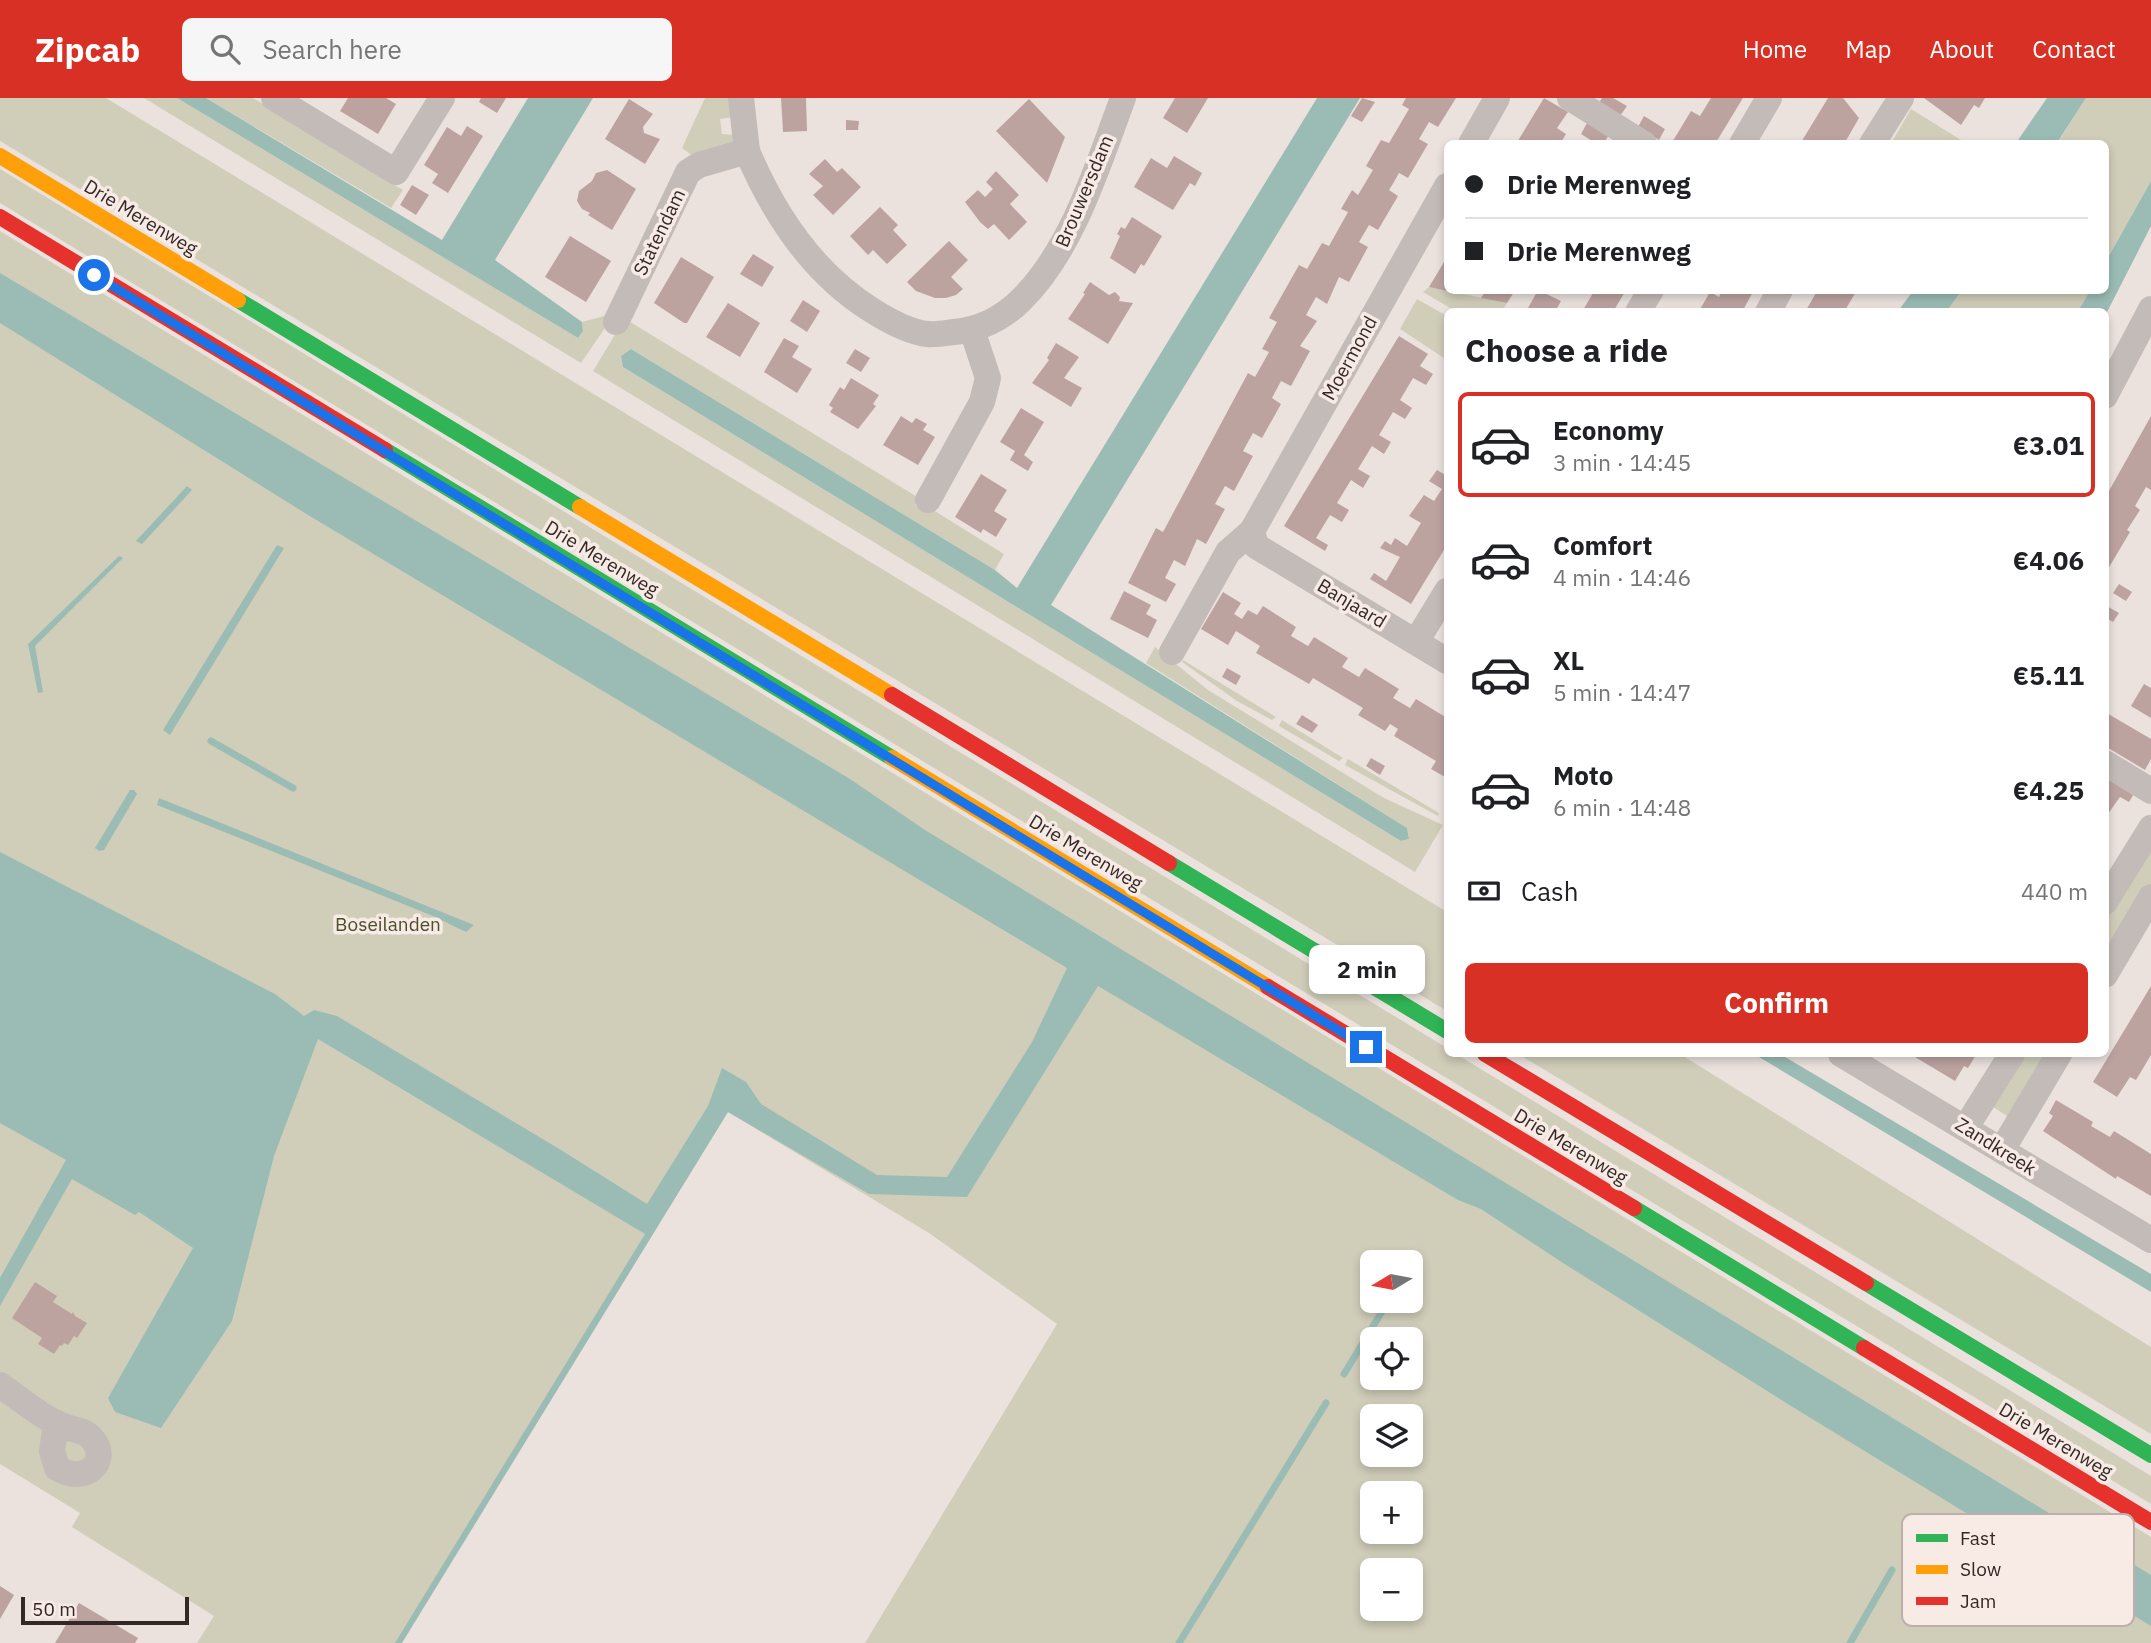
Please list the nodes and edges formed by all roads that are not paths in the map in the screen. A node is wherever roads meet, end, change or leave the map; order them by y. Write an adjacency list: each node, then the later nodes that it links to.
1 (274, 98): 2 (street)
2 (442, 98)
3 (741, 98): 13 (street)
4 (1123, 98): 19 (street, Brouwersdam)
5 (1497, 98): 9 (street)
6 (1570, 98): 10 (street)
7 (1769, 98): 11 (street)
8 (1901, 98): 12 (street)
9 (1473, 140)
10 (1638, 140)
11 (1744, 140)
12 (1875, 140)
13 (747, 151): 18 (street, Statendam); 19 (street, Brouwersdam)
14 (0, 156): 33 (highway, Drie Merenweg)
15 (1444, 191): 22 (street, Moermond)
16 (0, 218): 44 (highway, Drie Merenweg)
17 (2151, 309): 20 (street)
18 (616, 322)
19 (972, 330): 21 (street)
20 (2109, 388)
21 (928, 500)
22 (1254, 539): 24 (street, Banjaard); 25 (street, Moermond)
23 (1444, 596): 24 (street)
24 (1416, 642): 26 (street, Banjaard)
25 (1172, 652)
26 (1444, 659)
27 (2109, 765): 28 (street)
28 (2151, 791)
29 (2151, 828): 30 (street)
30 (2109, 896)
31 (2151, 897): 32 (street)
32 (2109, 968)
33 (1444, 1029)
34 (1490, 1057): 43 (highway, Drie Merenweg)
35 (1846, 1057): 38 (street, Zandkreek)
36 (2010, 1057): 38 (street)
37 (2057, 1057): 39 (street)
38 (1966, 1127): 39 (street, Zandkreek)
39 (2002, 1150): 40 (street, Zandkreek)
40 (2151, 1240)
41 (0, 1385): 42 (street)
42 (56, 1423)
43 (2151, 1455)
44 (2151, 1522)

